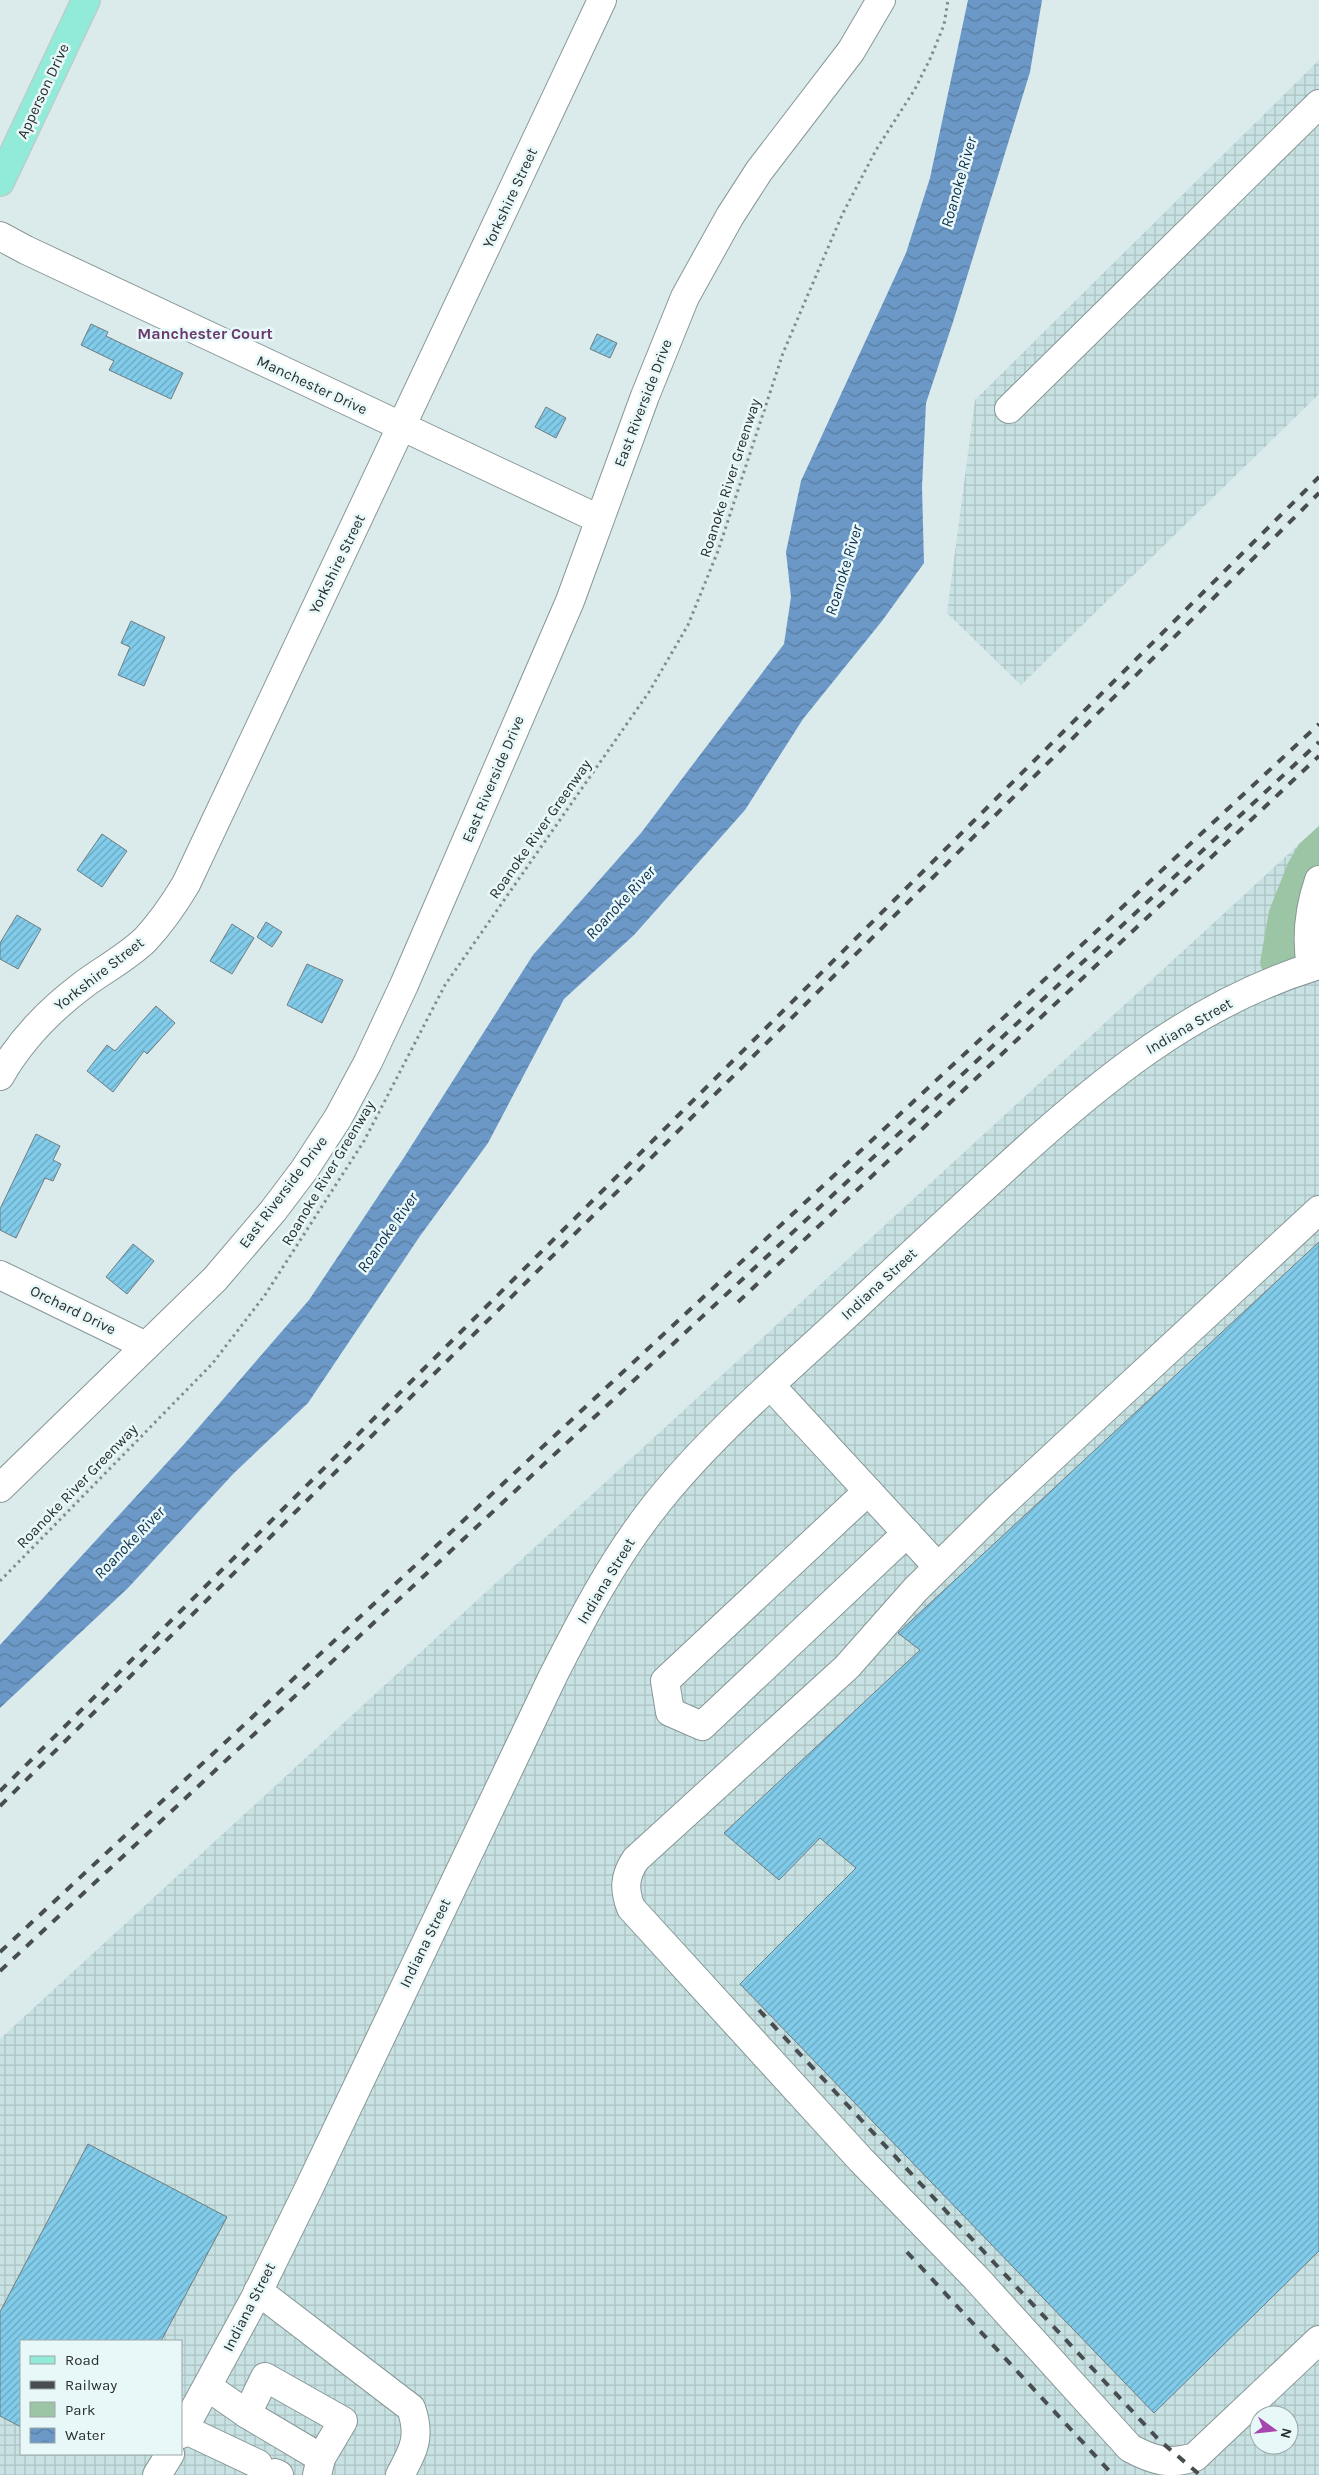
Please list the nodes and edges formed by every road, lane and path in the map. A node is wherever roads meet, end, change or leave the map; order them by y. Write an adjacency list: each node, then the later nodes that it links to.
1 (86, 0): 6 (main road, Apperson Drive)
2 (602, 0): 9 (street, Yorkshire Street)
3 (880, 0): 10 (street, East Riverside Drive)
4 (948, 0): 22 (path, Roanoke River Greenway)
5 (1319, 104): 8 (street)
6 (0, 182)
7 (0, 236): 9 (street, Manchester Drive)
8 (1009, 409)
9 (403, 427): 10 (street, Manchester Drive); 13 (street, Yorkshire Street)
10 (599, 519): 16 (street, East Riverside Drive)
11 (1319, 880): 12 (street)
12 (1315, 966): 17 (street, Indiana Street)
13 (0, 1076)
14 (1319, 1210): 21 (street)
15 (0, 1275): 16 (street, Orchard Drive)
16 (146, 1346): 18 (street, East Riverside Drive)
17 (770, 1386): 19 (street); 23 (street, Indiana Street)
18 (0, 1488)
19 (868, 1492): 20 (street); 20 (street)
20 (907, 1533): 21 (street)
21 (938, 1567): 24 (street)
22 (0, 1581)
23 (258, 2291): 25 (street, Indiana Street); 32 (street)
24 (1319, 2340)
25 (208, 2387): 26 (street); 27 (street, Indiana Street)
26 (247, 2414): 29 (street); 29 (street)
27 (183, 2432): 30 (street)
28 (169, 2455): 31 (street)
29 (319, 2466)
30 (271, 2471)
31 (157, 2475)
32 (400, 2475)

